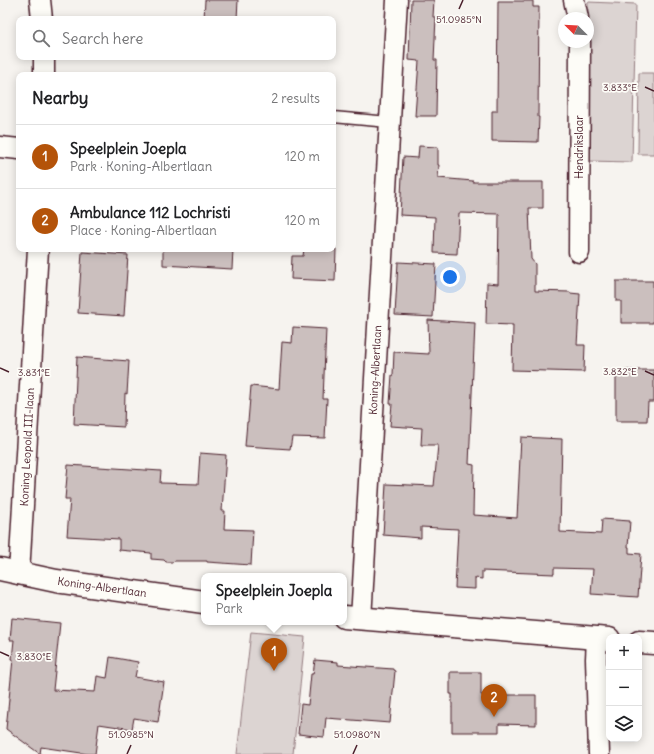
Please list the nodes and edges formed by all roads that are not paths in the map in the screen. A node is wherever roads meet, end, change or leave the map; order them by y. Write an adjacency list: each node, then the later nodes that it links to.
1 (40, 0): 5 (street)
2 (397, 0): 10 (street, Koning-Albertlaan)
3 (574, 0): 4 (street)
4 (577, 12)
5 (42, 16)
6 (580, 48): 14 (street, Hendrikslaar)
7 (44, 60): 8 (street)
8 (44, 72)
9 (336, 117): 10 (lane)
10 (389, 122): 17 (street, Koning-Albertlaan)
11 (0, 147): 12 (street)
12 (16, 149)
13 (38, 252): 15 (street, Koning Leopold III-laan)
14 (579, 252)
15 (10, 571): 16 (street, Koning-Albertlaan)
16 (201, 602)
17 (352, 618): 18 (street, Koning-Albertlaan)
18 (603, 639): 21 (street)
19 (642, 642): 20 (street)
20 (654, 643)
21 (599, 754)

